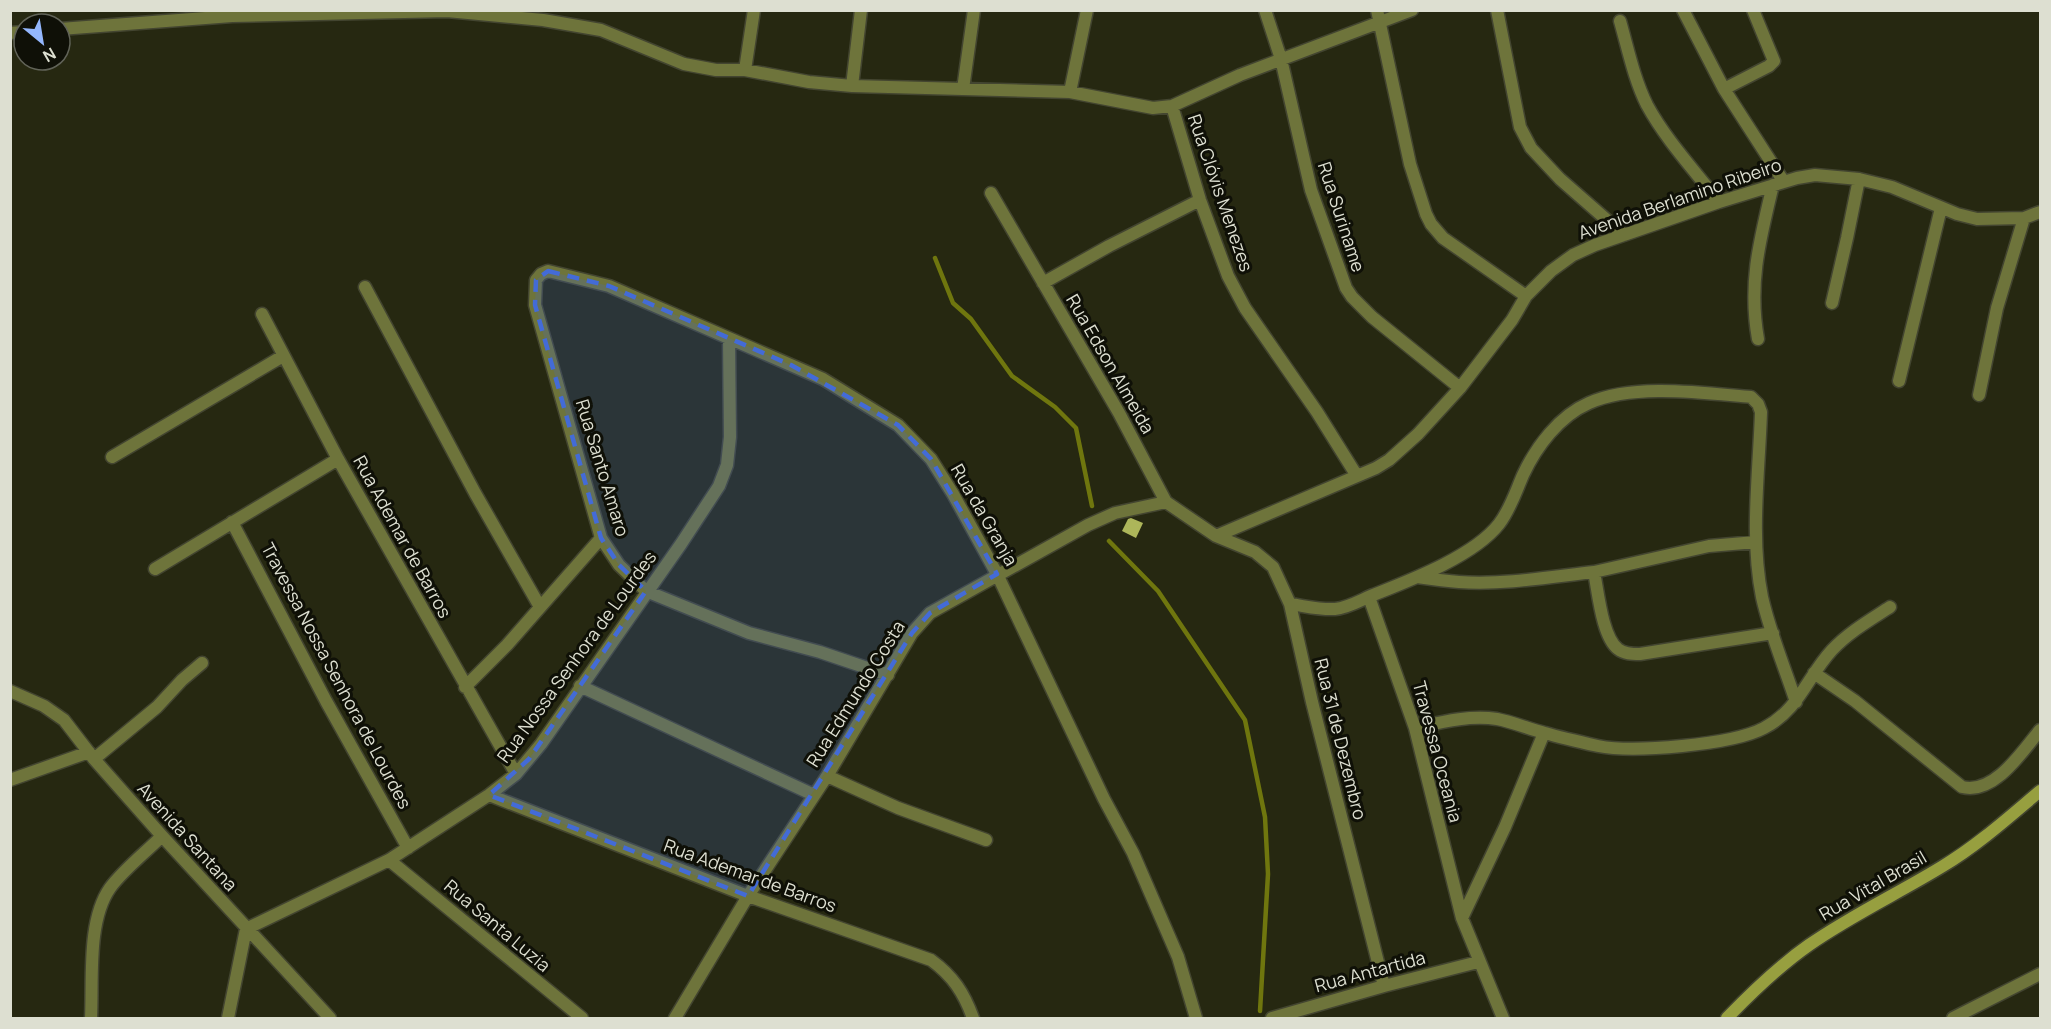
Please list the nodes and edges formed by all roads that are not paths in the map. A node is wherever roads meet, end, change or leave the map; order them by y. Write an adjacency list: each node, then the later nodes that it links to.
1 (754, 10): 14 (street)
2 (861, 10): 15 (street)
3 (974, 10): 16 (street)
4 (1087, 10): 18 (street)
5 (1265, 10): 13 (street, Rua Suriname)
6 (1412, 10): 10 (street)
7 (1497, 10): 28 (street)
8 (1683, 10): 17 (street)
9 (1753, 10): 17 (street)
10 (1378, 16): 13 (street); 31 (street)
11 (1620, 21): 24 (street)
12 (72, 28): 14 (street)
13 (1281, 59): 19 (street); 39 (street, Rua Suriname)
14 (745, 70): 15 (street)
15 (852, 86): 16 (street)
16 (963, 89): 18 (street)
17 (1724, 89): 21 (street)
18 (1070, 92): 19 (street)
19 (1172, 106): 23 (street, Rua Clóvis Menezes)
20 (1859, 179): 21 (street, Avenida Berlamino Ribeiro); 25 (street, Avenida Berlamino Ribeiro); 32 (street)
21 (1779, 184): 24 (street, Avenida Berlamino Ribeiro); 36 (street)
22 (991, 193): 29 (street, Rua Edson Almeida)
23 (1200, 200): 29 (street); 43 (street, Rua Clóvis Menezes)
24 (1719, 202): 28 (street, Avenida Berlamino Ribeiro)
25 (1941, 208): 27 (street, Avenida Berlamino Ribeiro); 38 (street)
26 (2040, 212): 27 (street, Avenida Berlamino Ribeiro)
27 (2024, 218): 40 (street)
28 (1624, 235): 31 (street, Avenida Berlamino Ribeiro)
29 (1043, 283): 44 (street, Rua Edson Almeida)
30 (365, 287): 56 (street)
31 (1526, 296): 39 (street, Avenida Berlamino Ribeiro)
32 (1832, 303)
33 (535, 305): 35 (street, Rua da Granja); 47 (street, Rua Santo Amaro)
34 (262, 314): 37 (street, Rua Ademar de Barros)
35 (729, 339): 51 (street, Rua da Granja); 53 (street, Rua Nossa Senhora de Lourdes)
36 (1758, 339)
37 (283, 356): 41 (street); 42 (street, Rua Ademar de Barros)
38 (1899, 381)
39 (1460, 388): 43 (street, Avenida Berlamino Ribeiro)
40 (1979, 395)
41 (112, 457)
42 (338, 459): 45 (street); 63 (street, Rua Ademar de Barros)
43 (1357, 476): 46 (street, Avenida Berlamino Ribeiro)
44 (1166, 502): 46 (street, Rua Edson Almeida); 51 (street, Rua Edmundo Costa)
45 (232, 522): 49 (street); 78 (street, Travessa Nossa Senhora de Lourdes)
46 (1216, 536): 55 (street, Rua 31 de Dezembro)
47 (601, 538): 53 (street, Rua Santo Amaro); 56 (street)
48 (1756, 542): 50 (street); 52 (street); 58 (street)
49 (155, 569)
50 (1594, 572): 52 (street); 58 (street)
51 (997, 574): 61 (street, Rua Edmundo Costa); 92 (street, Rua da Granja)
52 (1418, 577): 54 (street)
53 (646, 591): 61 (street, Rua Santo Amaro); 62 (street, Rua Nossa Senhora de Lourdes)
54 (1369, 597): 55 (street); 66 (street, Travessa Oceania)
55 (1290, 604): 85 (street, Rua 31 de Dezembro)
56 (540, 607): 63 (street)
57 (1890, 607): 60 (street)
58 (1773, 633): 65 (street)
59 (202, 663): 69 (street)
60 (1814, 673): 65 (street); 67 (street)
61 (888, 675): 71 (street, Rua Edmundo Costa)
62 (580, 686): 70 (street, Rua Nossa Senhora de Lourdes); 75 (street)
63 (465, 687): 70 (street, Rua Ademar de Barros)
64 (10, 691): 69 (street, Avenida Santana)
65 (1796, 702): 68 (street)
66 (1415, 728): 68 (street); 81 (street, Travessa Oceania)
67 (2040, 730)
68 (1544, 733): 81 (street)
69 (92, 756): 72 (street); 76 (street, Avenida Santana)
70 (516, 774): 74 (street, Rua Nossa Senhora de Lourdes)
71 (826, 776): 75 (street, Rua Edmundo Costa); 77 (street)
72 (10, 780)
73 (2040, 791): 95 (street, Rua Vital Brasil)
74 (489, 795): 78 (street, Rua Nossa Senhora de Lourdes); 80 (street, Rua Ademar de Barros)
75 (814, 795): 80 (street, Rua Edmundo Costa)
76 (162, 836): 82 (street, Avenida Santana); 86 (street)
77 (986, 840)
78 (408, 848): 79 (street, Rua Nossa Senhora de Lourdes)
79 (389, 860): 82 (street, Rua Nossa Senhora de Lourdes); 89 (street, Rua Santa Luzia)
80 (748, 896): 90 (street, Rua Edmundo Costa); 91 (street, Rua Ademar de Barros)
81 (1462, 918): 83 (street)
82 (246, 929): 87 (street); 88 (street, Avenida Santana)
83 (1478, 962): 85 (street, Rua Antartida); 94 (street)
84 (2040, 974): 96 (street)
85 (1384, 986): 93 (street, Rua Antartida)
86 (91, 1018)
87 (228, 1018)
88 (330, 1018)
89 (582, 1018)
90 (675, 1018)
91 (973, 1018)
92 (1196, 1018)
93 (1272, 1018)
94 (1503, 1018)
95 (1727, 1018)
96 (1953, 1018)

